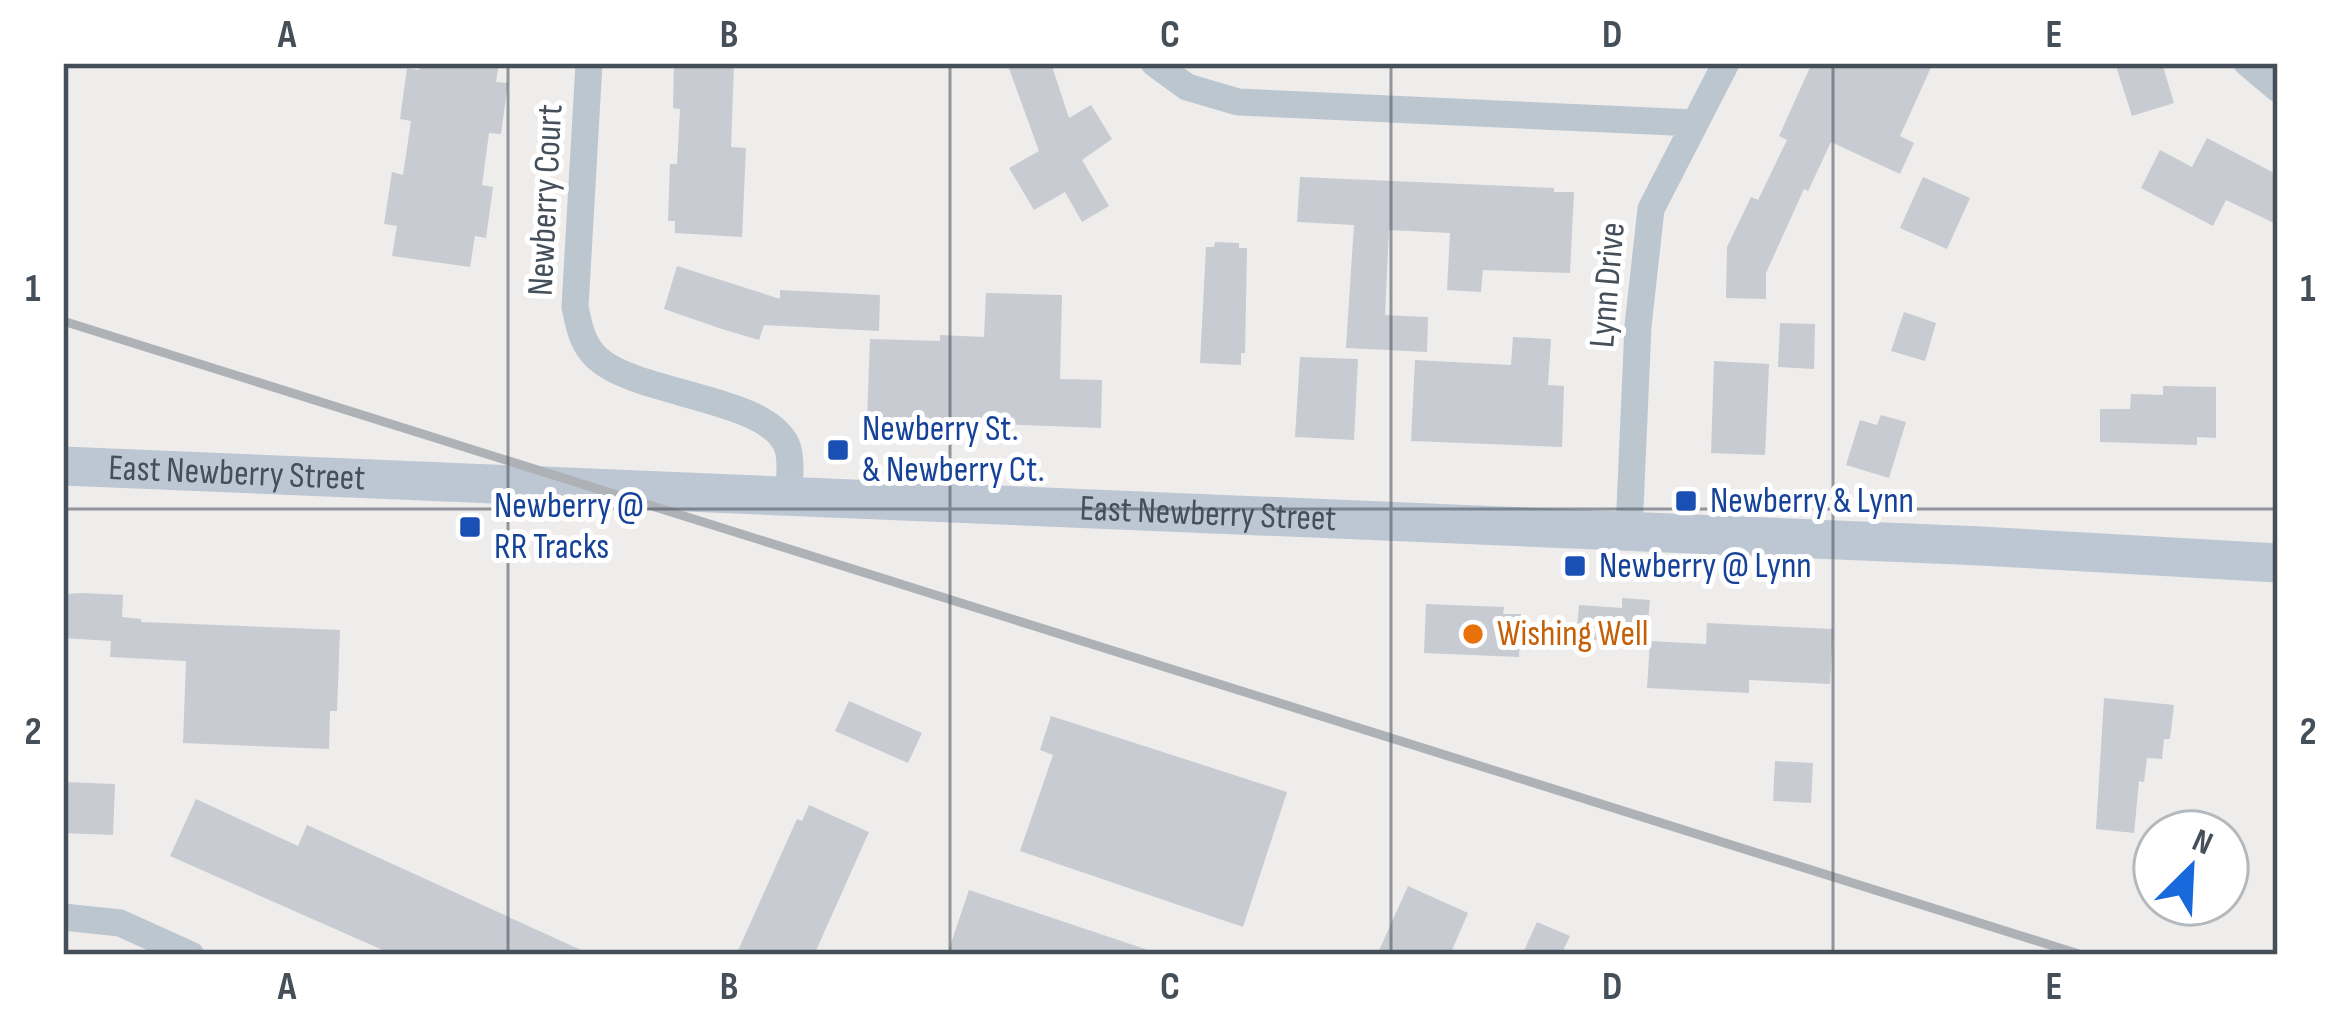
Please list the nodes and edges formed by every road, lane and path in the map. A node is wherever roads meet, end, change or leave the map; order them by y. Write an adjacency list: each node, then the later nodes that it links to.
1 (589, 63): 8 (street, Newberry Court)
2 (1154, 63): 6 (street)
3 (1726, 63): 6 (street, Lynn Drive)
4 (2247, 63): 5 (street)
5 (2278, 89)
6 (1695, 123): 9 (street, Lynn Drive)
7 (63, 466): 8 (main road, East Newberry Street)
8 (789, 496): 9 (main road, East Newberry Street)
9 (1629, 531): 10 (main road, East Newberry Street)
10 (2278, 563)
11 (63, 916): 12 (street)
12 (191, 955)

